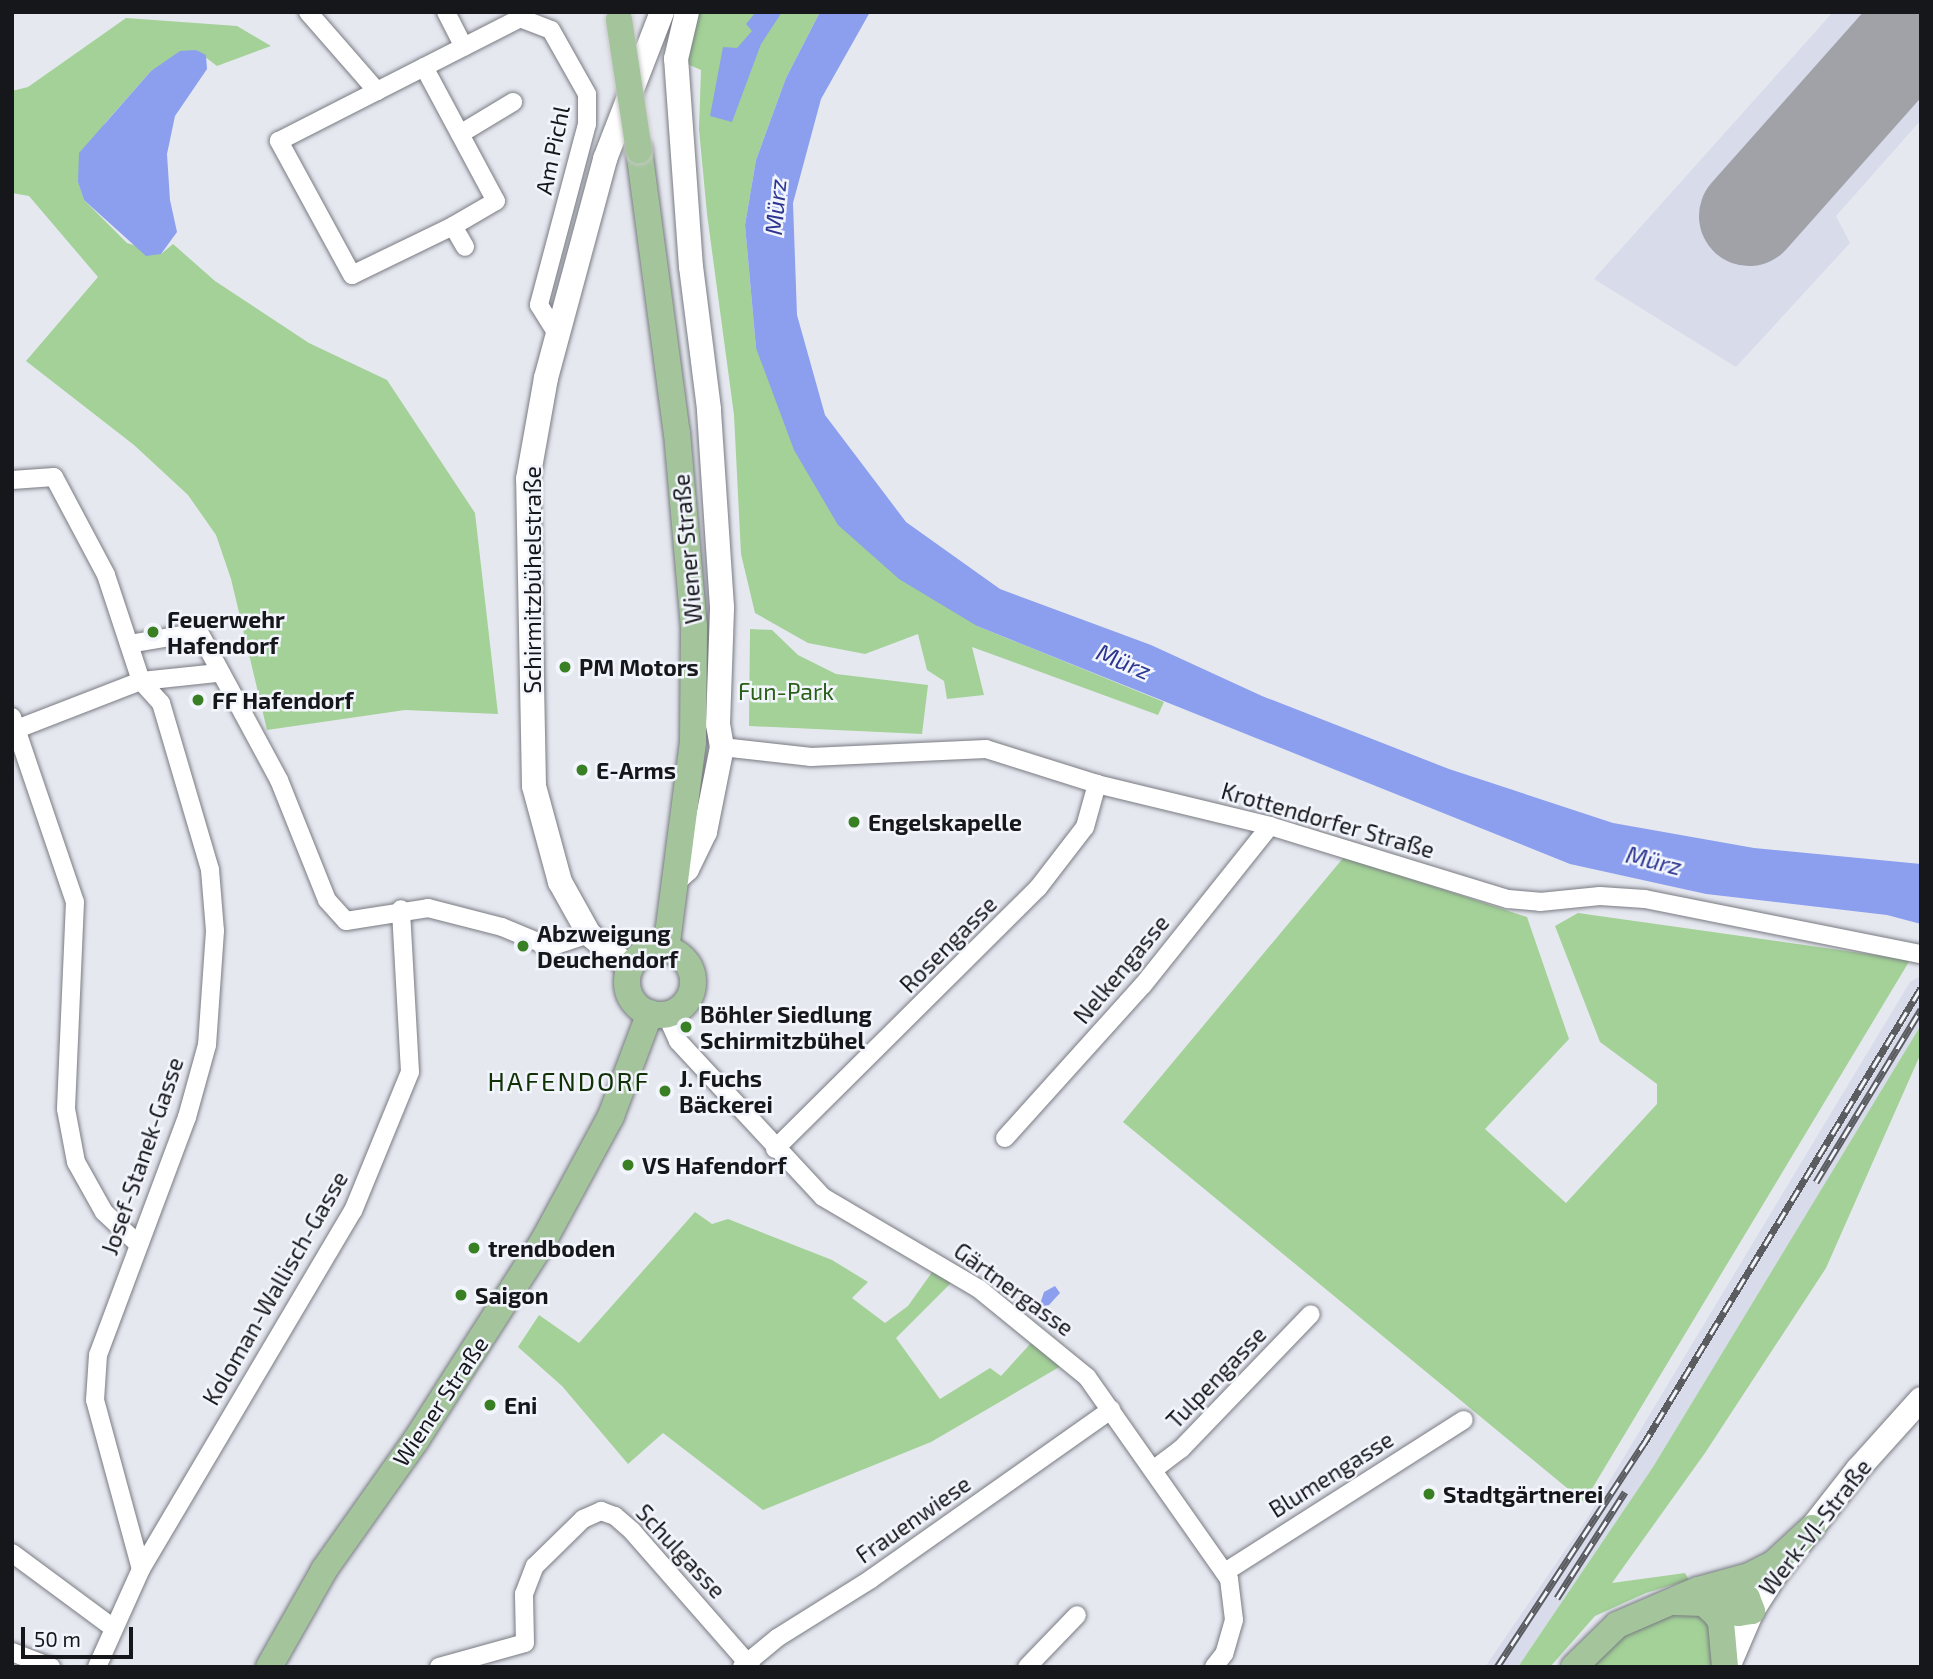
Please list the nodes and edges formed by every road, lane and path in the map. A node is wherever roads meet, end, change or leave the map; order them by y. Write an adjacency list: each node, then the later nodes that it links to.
1 (308, 12): 10 (street)
2 (446, 12): 6 (street)
3 (662, 12): 8 (main road, Schirmitzbühelstraße)
4 (687, 12): 7 (main road)
5 (619, 16): 24 (main road, Wiener Straße, bridge)
6 (464, 47): 9 (street, Am Pichl); 15 (street, Am Pichl)
7 (676, 59): 8 (main road); 21 (main road)
8 (642, 61): 15 (main road, Schirmitzbühelstraße)
9 (424, 67): 10 (street, Am Pichl); 12 (street, Am Pichl)
10 (377, 90): 13 (street, Am Pichl)
11 (513, 102): 12 (street, Am Pichl)
12 (460, 134): 13 (street, Am Pichl)
13 (453, 226): 14 (street)
14 (464, 247)
15 (558, 335): 26 (main road, Schirmitzbühelstraße)
16 (12, 480): 17 (street)
17 (129, 644): 18 (street); 19 (street)
18 (217, 673): 19 (street); 25 (street)
19 (141, 681): 20 (street); 33 (street, Josef-Stanek-Gasse)
20 (15, 723): 33 (street)
21 (722, 747): 22 (street, Krottendorfer Straße); 24 (main road)
22 (1097, 783): 23 (street, Krottendorfer Straße); 32 (street, Rosengasse)
23 (1270, 827): 28 (street, Krottendorfer Straße); 31 (street, Nelkengasse)
24 (678, 877): 27 (main road, Wiener Straße)
25 (401, 909): 26 (street); 41 (street, Koloman-Wallisch-Gasse)
26 (587, 931): 29 (main road)
27 (666, 949): 29 (main road); 30 (main road)
28 (1921, 954)
29 (630, 968): 30 (main road)
30 (658, 1014): 32 (street, Gärtnergasse); 51 (main road, Wiener Straße)
31 (1006, 1139)
32 (775, 1149): 36 (street, Gärtnergasse)
33 (137, 1243): 41 (street, Josef-Stanek-Gasse)
34 (1311, 1314): 38 (street, Tulpengasse)
35 (1921, 1399): 39 (main road, Werk-VI-Straße)
36 (1111, 1410): 38 (street, Gärtnergasse); 48 (street, Frauenwiese)
37 (1464, 1420): 42 (street, Blumengasse)
38 (1153, 1470): 42 (street, Gärtnergasse)
39 (1812, 1528): 43 (main road); 44 (main road, Werk-VI-Straße)
40 (12, 1553): 46 (street)
41 (141, 1569): 46 (street, Koloman-Wallisch-Gasse)
42 (1225, 1572): 54 (street, Gärtnergasse)
43 (1713, 1594): 44 (main road); 55 (main road); 56 (main road)
44 (1752, 1611): 56 (main road, Werk-VI-Straße)
45 (1077, 1615): 53 (street)
46 (112, 1627): 50 (street, Koloman-Wallisch-Gasse)
47 (12, 1652): 49 (street)
48 (747, 1665): 52 (street, Schulgasse)
49 (51, 1667)
50 (97, 1667)
51 (269, 1667)
52 (439, 1667)
53 (1027, 1667)
54 (1214, 1667)
55 (1574, 1667)
56 (1726, 1667)

